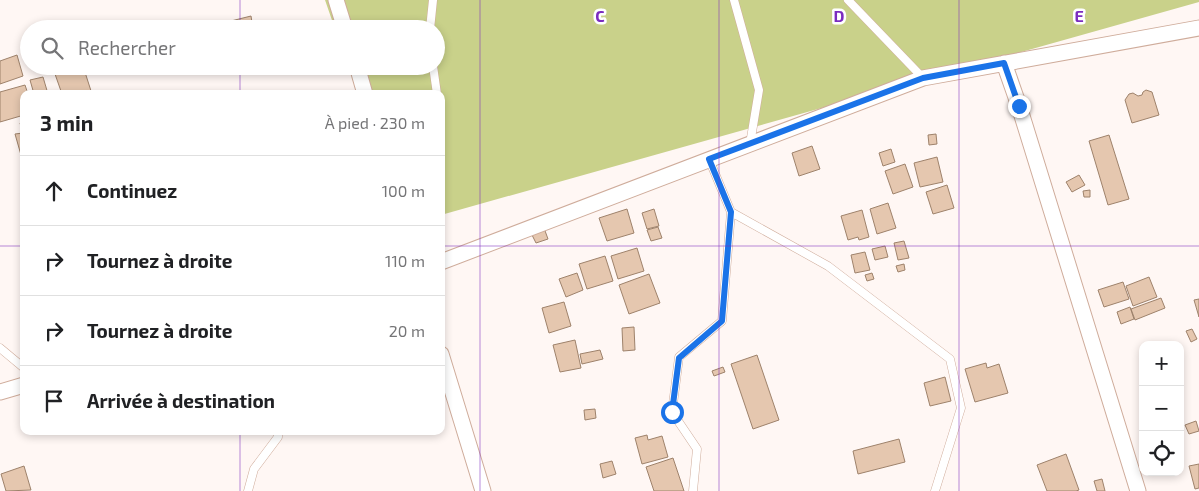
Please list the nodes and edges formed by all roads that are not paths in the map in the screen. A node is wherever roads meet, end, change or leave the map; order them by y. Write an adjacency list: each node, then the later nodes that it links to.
1 (336, 0): 5 (street)
2 (434, 0): 6 (lane)
3 (734, 0): 14 (lane)
4 (848, 0): 11 (lane)
5 (342, 20)
6 (431, 20)
7 (1199, 28): 8 (street)
8 (1004, 63): 11 (street); 28 (street)
9 (359, 75): 12 (street)
10 (434, 75): 13 (lane)
11 (923, 78): 14 (street)
12 (364, 90)
13 (436, 90)
14 (750, 144): 15 (street)
15 (709, 159): 16 (lane); 17 (street)
16 (731, 212): 26 (lane); 27 (lane)
17 (445, 260)
18 (0, 348): 19 (lane)
19 (20, 365)
20 (445, 367): 25 (street)
21 (20, 386): 22 (street)
22 (0, 392)
23 (278, 435): 24 (lane)
24 (248, 491)
25 (483, 491)
26 (693, 491)
27 (935, 491)
28 (1138, 491)

